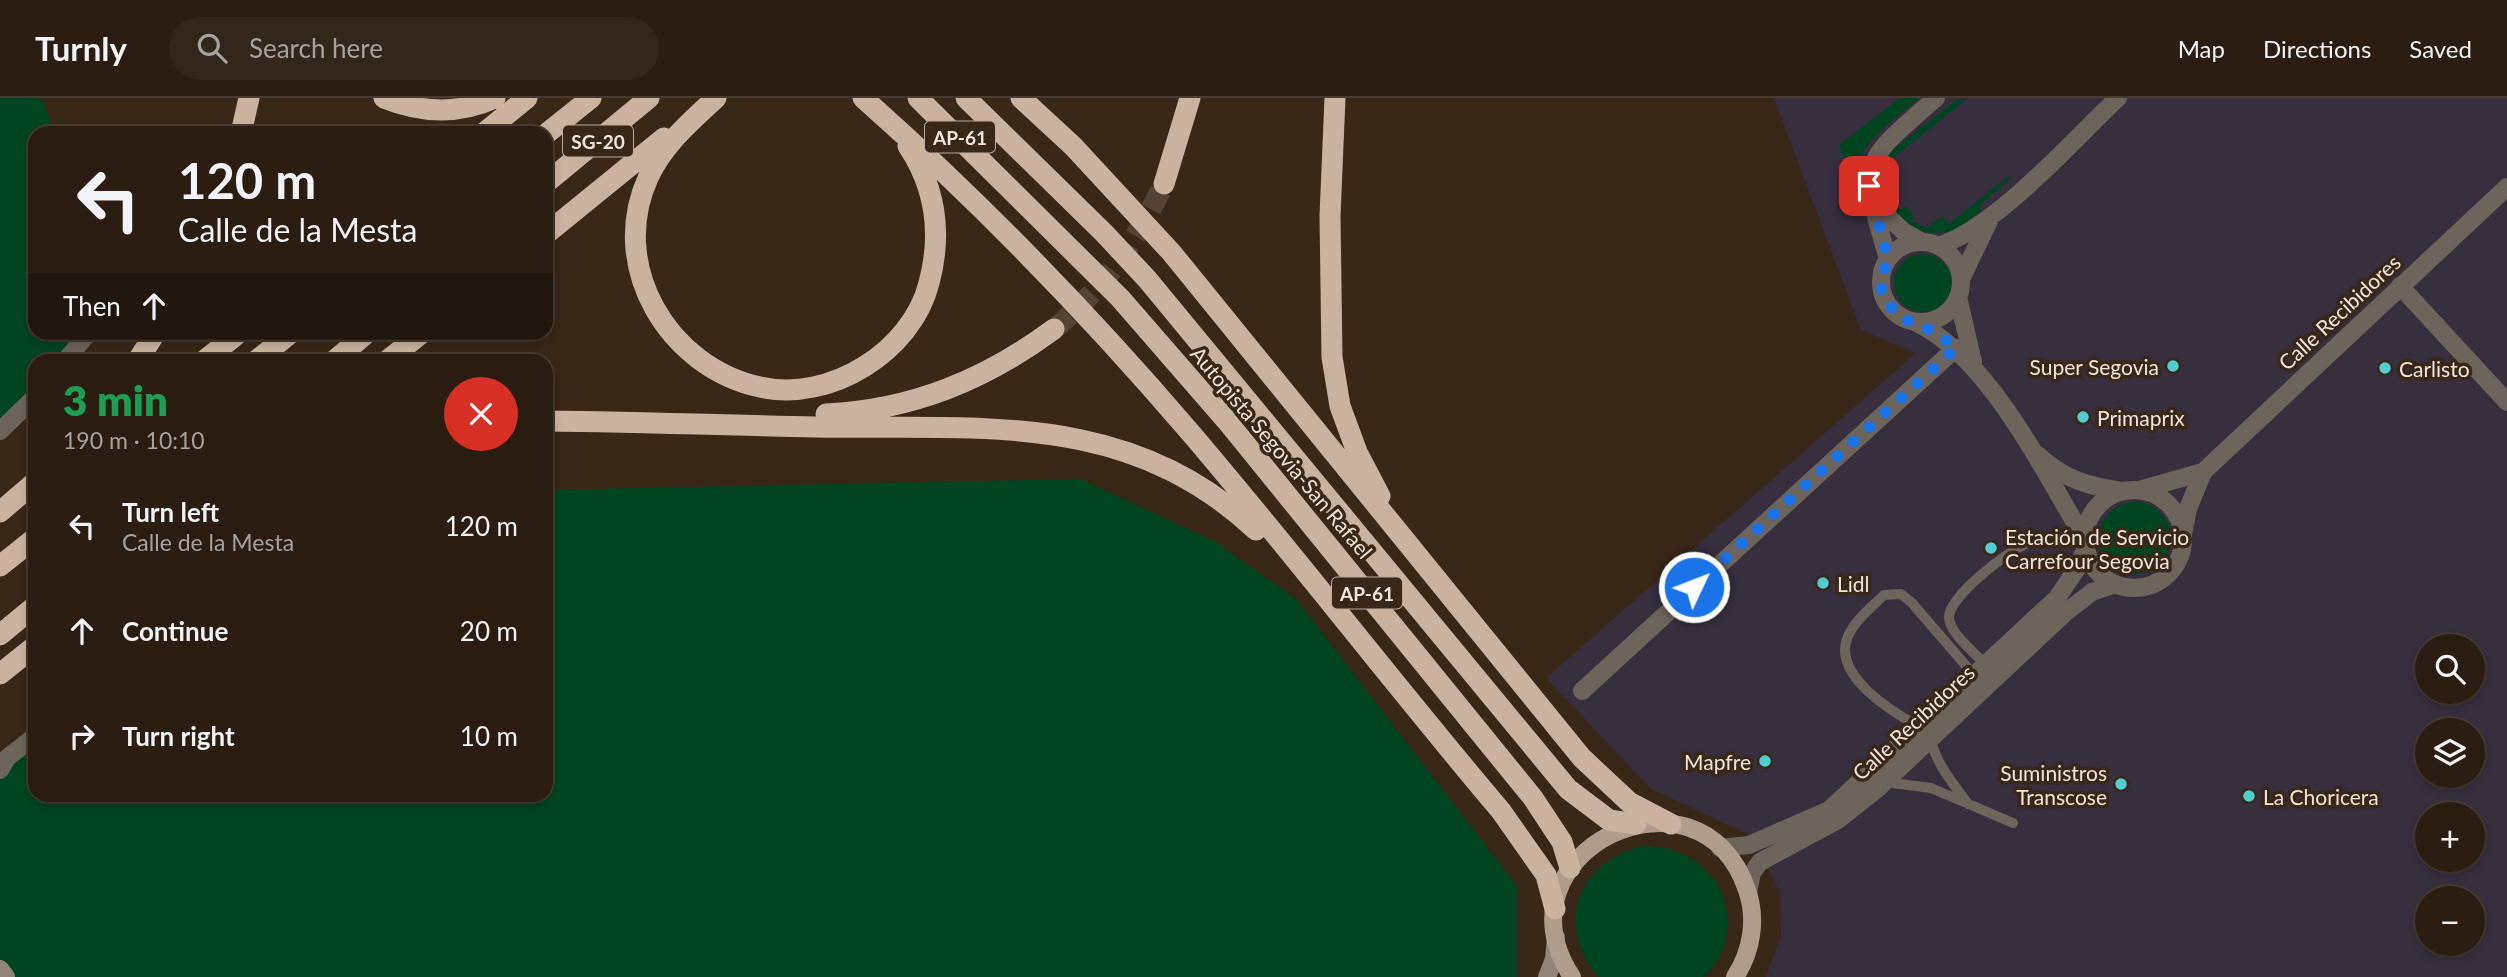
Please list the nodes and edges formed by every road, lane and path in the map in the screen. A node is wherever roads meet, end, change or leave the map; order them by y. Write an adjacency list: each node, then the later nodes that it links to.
1 (249, 98): 16 (highway)
2 (384, 98): 3 (highway)
3 (495, 98)
4 (527, 98): 17 (highway)
5 (591, 98): 18 (highway, SG-20)
6 (649, 98): 19 (highway, SG-20)
7 (715, 98): 15 (highway); 24 (highway)
8 (918, 98): 78 (highway, Autopista Segovia-San Rafael / AP-61)
9 (966, 98): 75 (highway, Autopista Segovia-San Rafael / AP-61)
10 (1021, 98): 56 (highway)
11 (1190, 98): 20 (highway)
12 (1335, 98): 56 (highway)
13 (1936, 98): 22 (street)
14 (2118, 98): 23 (street)
15 (867, 102): 62 (highway)
16 (243, 126)
17 (493, 126)
18 (553, 128)
19 (553, 177)
20 (1164, 184)
21 (2507, 187): 28 (street, Calle Recibidores)
22 (1871, 200): 25 (street); 26 (street)
23 (1990, 218): 25 (street); 27 (street)
24 (553, 228)
25 (1930, 244): 26 (street); 27 (street)
26 (1888, 259): 30 (street)
27 (1961, 279): 29 (street)
28 (2400, 286): 44 (street); 50 (street, Calle Recibidores)
29 (1958, 297): 30 (street); 43 (street)
30 (1915, 322): 37 (street)
31 (1054, 329): 47 (highway)
32 (82, 340): 38 (street)
33 (230, 340): 39 (highway)
34 (282, 340): 40 (highway)
35 (359, 340): 41 (highway)
36 (413, 340): 42 (highway)
37 (1956, 348): 43 (street); 68 (street)
38 (71, 354)
39 (212, 354)
40 (264, 354)
41 (342, 354)
42 (396, 354)
43 (1975, 366): 49 (street)
44 (2507, 402)
45 (28, 404): 48 (street)
46 (553, 421): 47 (highway)
47 (656, 422): 62 (highway)
48 (0, 431)
49 (2026, 442): 52 (street); 59 (street)
50 (2203, 472): 52 (street, Calle Recibidores); 57 (street, Calle Recibidores)
51 (28, 488): 54 (highway)
52 (2131, 491): 57 (street); 59 (street)
53 (28, 504): 55 (highway)
54 (0, 512)
55 (0, 526)
56 (1400, 531): 76 (highway)
57 (2183, 534): 61 (street)
58 (28, 544): 60 (highway)
59 (2086, 544): 61 (street); 66 (street, Calle Recibidores); 66 (lane)
60 (0, 566)
61 (2116, 584): 69 (street, Calle Recibidores)
62 (1320, 588): 80 (highway)
63 (28, 612): 64 (highway)
64 (0, 635)
65 (28, 652): 67 (highway)
66 (1980, 669): 69 (street, Calle Recibidores); 69 (lane)
67 (0, 674)
68 (1582, 691)
69 (1925, 732): 72 (street, Calle Recibidores); 73 (lane); 77 (street, Calle Recibidores)
70 (28, 742): 71 (street)
71 (0, 770)
72 (1885, 782): 73 (lane); 79 (street, Calle Recibidores)
73 (1968, 804): 74 (lane)
74 (2013, 823)
75 (1636, 824): 76 (main road, AP-61); 78 (main road, AP-61)
76 (1671, 824): 77 (main road, AP-61)
77 (1720, 848): 79 (main road, AP-61)
78 (1570, 868): 80 (main road, AP-61)
79 (1748, 894): 86 (main road, AP-61)
80 (1555, 909): 81 (main road, AP-61)
81 (1556, 937): 84 (main road); 85 (main road, AP-61)
82 (0, 970): 83 (main road)
83 (6, 977)
84 (1547, 977)
85 (1572, 977)
86 (1735, 977)

